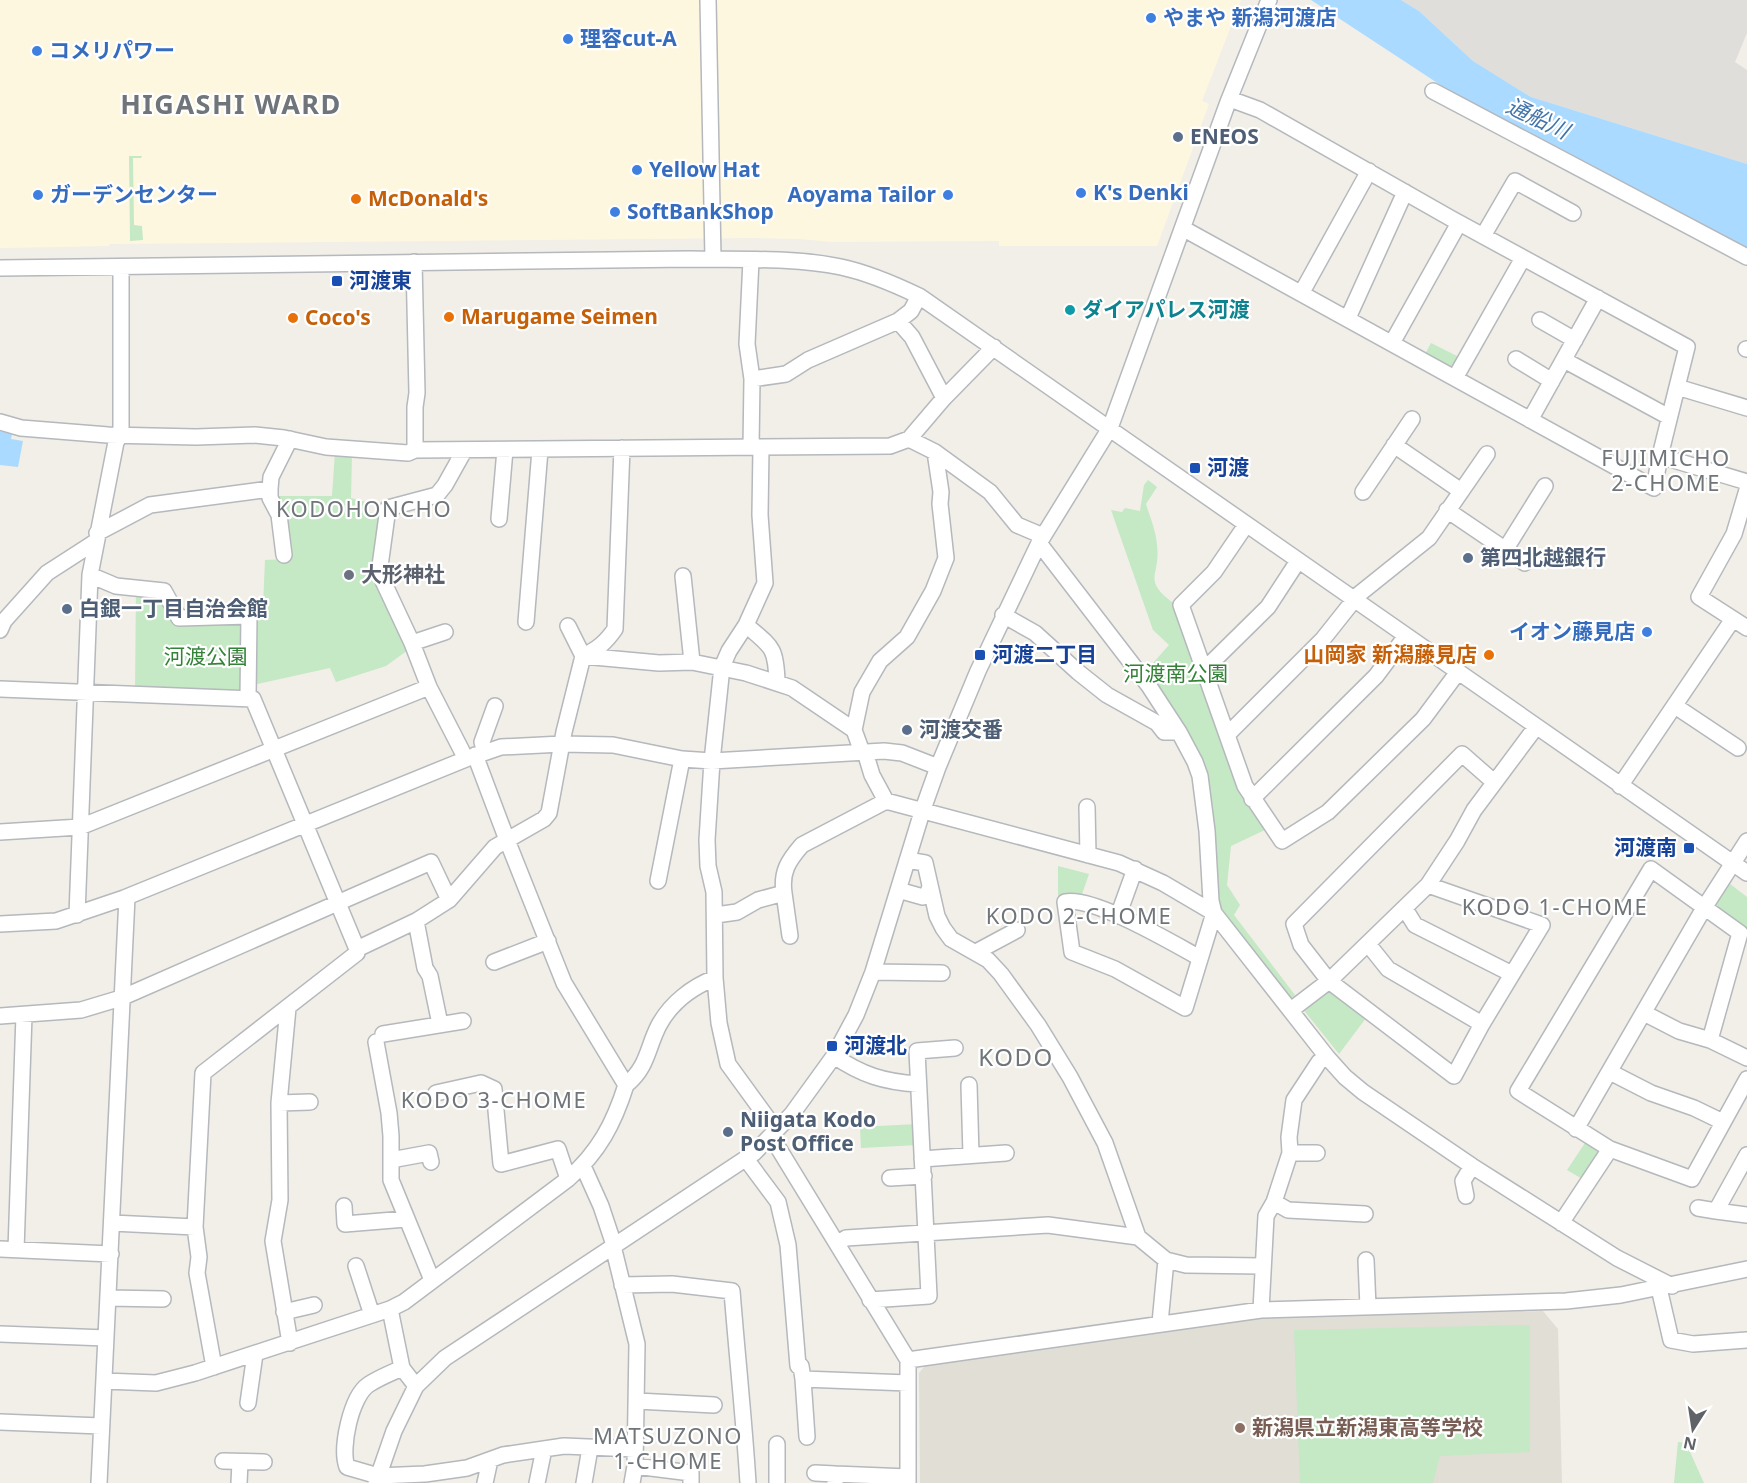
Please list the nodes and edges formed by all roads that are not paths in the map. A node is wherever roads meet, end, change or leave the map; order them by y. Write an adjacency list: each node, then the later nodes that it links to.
1 (708, 0): 13 (street)
2 (1269, 0): 4 (street)
3 (1433, 91): 11 (street)
4 (1230, 99): 5 (street); 9 (street)
5 (1369, 171): 6 (street); 18 (street)
6 (1405, 192): 8 (street); 21 (street)
7 (1573, 213): 10 (street)
8 (1459, 223): 10 (street); 25 (street)
9 (1184, 229): 18 (street); 39 (street)
10 (1484, 236): 12 (street)
11 (1747, 257)
12 (1523, 258): 20 (street); 29 (street)
13 (713, 259): 14 (street); 15 (street)
14 (752, 260): 19 (street); 30 (street)
15 (414, 262): 16 (street); 46 (street)
16 (121, 267): 17 (street); 40 (street)
17 (0, 268)
18 (1302, 292): 21 (street)
19 (919, 296): 22 (street); 26 (street)
20 (1598, 298): 24 (street); 32 (street)
21 (1348, 318): 25 (street)
22 (898, 321): 30 (street); 33 (street)
23 (1540, 321): 24 (street)
24 (1575, 340): 28 (street)
25 (1392, 343): 29 (street)
26 (994, 347): 33 (street); 39 (street)
27 (1516, 359): 31 (street)
28 (1564, 360): 31 (street); 35 (street)
29 (1455, 378): 37 (street)
30 (752, 379): 45 (street)
31 (1552, 381): 37 (street)
32 (1677, 387): 34 (street); 35 (street)
33 (944, 398): 42 (street)
34 (1747, 408)
35 (1669, 417): 52 (street)
36 (1412, 419): 43 (street)
37 (1530, 420): 52 (street)
38 (0, 422): 40 (street)
39 (1110, 428): 61 (street); 63 (street)
40 (120, 435): 41 (street); 62 (street)
41 (290, 439): 46 (street); 55 (street)
42 (909, 439): 45 (street); 50 (street)
43 (1394, 445): 56 (street); 57 (street)
44 (622, 448): 45 (street); 48 (street); 81 (street)
45 (756, 448): 74 (street)
46 (415, 450): 49 (street)
47 (505, 450): 48 (street); 49 (street); 60 (street)
48 (540, 450): 73 (street)
49 (464, 451): 80 (street)
50 (935, 452): 63 (street); 94 (street)
51 (1487, 454): 56 (street)
52 (1660, 456): 53 (street)
53 (1747, 482)
54 (1545, 486): 64 (street)
55 (270, 489): 62 (street); 65 (street)
56 (1461, 491): 59 (street)
57 (1363, 492)
58 (1747, 492): 72 (street)
59 (1447, 510): 64 (street); 70 (street)
60 (499, 519)
61 (1246, 525): 66 (street); 84 (street)
62 (96, 537): 68 (street); 77 (street)
63 (1041, 540): 71 (street); 95 (street)
64 (1505, 550): 67 (street)
65 (284, 555)
66 (1298, 561): 70 (street); 84 (street)
67 (1525, 563)
68 (90, 575): 89 (street); 90 (street)
69 (682, 576): 82 (street)
70 (1353, 600): 79 (street); 96 (street)
71 (1003, 615): 95 (street); 104 (street)
72 (1733, 619): 76 (street); 92 (street)
73 (526, 622)
74 (746, 625): 83 (street); 86 (street)
75 (568, 626): 81 (street)
76 (1747, 627)
77 (0, 630)
78 (445, 632): 80 (street)
79 (1406, 636): 85 (street); 107 (street)
80 (412, 643): 87 (street)
81 (583, 656): 82 (street); 97 (street)
82 (692, 662): 83 (street)
83 (722, 667): 86 (street); 103 (street)
84 (1204, 670): 96 (street)
85 (1458, 672): 93 (street); 107 (street)
86 (777, 682): 94 (street)
87 (429, 687): 99 (street); 101 (street)
88 (0, 688): 89 (street)
89 (86, 692): 90 (street); 112 (street)
90 (248, 698): 99 (street)
91 (495, 706): 101 (street)
92 (1675, 706): 98 (street); 106 (street)
93 (1536, 727): 105 (street); 106 (street)
94 (854, 729): 100 (street)
95 (1179, 732): 131 (street)
96 (1228, 734): 107 (street)
97 (562, 744): 101 (street); 102 (street); 114 (street)
98 (1738, 748)
99 (275, 749): 111 (street); 112 (street)
100 (864, 752): 103 (street); 104 (street); 108 (street)
101 (475, 755): 111 (street); 114 (street)
102 (682, 759): 103 (street); 121 (street)
103 (712, 761): 133 (street)
104 (938, 767): 110 (street)
105 (1494, 782): 122 (street); 149 (street)
106 (1620, 786): 118 (street)
107 (1252, 799)
108 (886, 801): 110 (street); 125 (street)
109 (1087, 807): 116 (street)
110 (922, 812): 116 (street); 117 (street)
111 (307, 824): 126 (street); 128 (street)
112 (80, 827): 113 (street); 132 (street)
113 (0, 832)
114 (507, 840): 127 (street); 139 (street)
115 (1747, 842): 118 (street)
116 (1088, 855): 119 (street)
117 (907, 860): 123 (street); 124 (street)
118 (1733, 863): 120 (street); 129 (street)
119 (1135, 869): 131 (street); 134 (street)
120 (1747, 873)
121 (658, 881)
122 (1428, 885): 130 (street); 147 (street)
123 (930, 886): 124 (street); 142 (street)
124 (898, 890): 145 (street)
125 (784, 893): 133 (street); 138 (street)
126 (128, 897): 132 (street); 150 (street)
127 (449, 900): 128 (street); 135 (street)
128 (339, 902): 141 (street); 150 (street)
129 (1704, 908): 153 (street); 159 (street); 173 (street)
130 (1405, 909): 140 (street); 147 (street)
131 (1214, 913): 143 (street); 152 (street)
132 (77, 915): 136 (street)
133 (716, 915): 148 (street)
134 (1118, 916): 143 (street); 143 (street)
135 (416, 921): 141 (street); 157 (street)
136 (0, 924)
137 (1017, 930): 142 (street)
138 (790, 936)
139 (548, 941): 144 (street); 166 (street)
140 (1368, 944): 149 (street); 158 (street)
141 (357, 949): 151 (street)
142 (975, 952): 202 (street)
143 (1200, 958)
144 (494, 962)
145 (873, 972): 146 (street); 161 (street)
146 (942, 973)
147 (1512, 974): 158 (street)
148 (715, 978): 166 (street); 174 (street)
149 (1329, 981): 152 (street); 158 (street)
150 (121, 998): 154 (street); 198 (street)
151 (288, 1008): 171 (street); 200 (street)
152 (1290, 1011): 162 (street)
153 (1644, 1014): 159 (street); 164 (street)
154 (24, 1015): 155 (street); 206 (street)
155 (0, 1016)
156 (463, 1021): 157 (street)
157 (440, 1024): 183 (street)
158 (1482, 1024)
159 (1710, 1040): 163 (street)
160 (956, 1048): 167 (street)
161 (834, 1056): 167 (street); 174 (street)
162 (1327, 1058): 176 (street); 186 (street)
163 (1747, 1058)
164 (1610, 1072): 172 (street); 173 (street)
165 (1747, 1079): 172 (street)
166 (626, 1084): 185 (street)
167 (918, 1084): 182 (street)
168 (969, 1085): 179 (street)
169 (436, 1093): 189 (street)
170 (310, 1102): 171 (street)
171 (279, 1103): 223 (street)
172 (1723, 1122): 175 (street)
173 (1576, 1129): 175 (street)
174 (773, 1133): 181 (street); 203 (street)
175 (1610, 1149): 199 (street)
176 (1290, 1152): 178 (street); 191 (street)
177 (1006, 1153): 179 (street)
178 (1317, 1153)
179 (971, 1155): 182 (street)
180 (1747, 1155): 194 (street)
181 (746, 1159): 204 (street); 234 (street)
182 (922, 1159): 187 (street)
183 (391, 1160): 184 (street); 197 (street)
184 (430, 1162)
185 (583, 1166): 189 (street); 204 (street)
186 (1472, 1166): 190 (street); 199 (street)
187 (924, 1176): 188 (street); 201 (street)
188 (890, 1178)
189 (568, 1179): 213 (street)
190 (1466, 1196)
191 (1274, 1202): 195 (street); 211 (street)
192 (344, 1206): 197 (street)
193 (1698, 1208): 194 (street)
194 (1716, 1211): 196 (street)
195 (1365, 1214)
196 (1747, 1215)
197 (406, 1219): 213 (street)
198 (112, 1223): 200 (street); 207 (street)
199 (1561, 1223): 215 (street)
200 (195, 1227): 232 (street)
201 (927, 1232): 202 (street); 203 (street); 218 (street)
202 (1138, 1237): 208 (street)
203 (837, 1243): 218 (street)
204 (614, 1246): 214 (street); 237 (street)
205 (0, 1249): 206 (street)
206 (16, 1250): 207 (street)
207 (111, 1254): 216 (street)
208 (1166, 1260): 211 (street); 225 (street)
209 (1366, 1260): 220 (street)
210 (356, 1266): 224 (street)
211 (1262, 1266): 222 (street)
212 (1747, 1269): 215 (street)
213 (432, 1280): 221 (street)
214 (622, 1286): 238 (street); 264 (street)
215 (1665, 1287): 220 (street); 228 (street)
216 (108, 1298): 217 (street); 227 (street)
217 (163, 1299)
218 (870, 1300): 231 (street)
219 (314, 1305): 223 (street)
220 (1368, 1306): 222 (street)
221 (390, 1309): 224 (street); 233 (street)
222 (1261, 1310): 225 (street)
223 (284, 1312): 229 (street)
224 (372, 1315): 229 (street)
225 (1160, 1323): 231 (street)
226 (0, 1334): 227 (street)
227 (106, 1338): 235 (street)
228 (1747, 1340)
229 (290, 1342): 230 (street)
230 (255, 1354): 232 (street); 239 (street)
231 (908, 1360): 236 (street)
232 (214, 1367): 235 (street)
233 (402, 1368): 237 (street); 255 (street)
234 (803, 1379): 236 (street); 243 (street)
235 (104, 1382): 242 (street)
236 (908, 1383): 256 (street)
237 (416, 1386): 255 (street)
238 (636, 1401): 240 (street); 247 (street)
239 (248, 1403)
240 (714, 1405)
241 (0, 1422): 242 (street)
242 (101, 1426): 257 (street)
243 (807, 1437)
244 (777, 1444): 265 (street)
245 (591, 1448): 246 (street); 247 (street); 261 (street)
246 (544, 1449): 248 (street); 260 (street)
247 (635, 1449): 252 (street)
248 (490, 1460): 255 (street); 259 (street)
249 (223, 1461): 250 (street)
250 (240, 1462): 251 (street); 258 (street)
251 (264, 1462)
252 (635, 1466): 262 (street); 263 (street)
253 (815, 1473): 254 (street)
254 (835, 1479): 256 (street)
255 (377, 1480)
256 (908, 1480)
257 (99, 1483)
258 (239, 1483)
259 (485, 1483)
260 (537, 1483)
261 (584, 1483)
262 (632, 1483)
263 (691, 1483)
264 (748, 1483)
265 (777, 1483)

